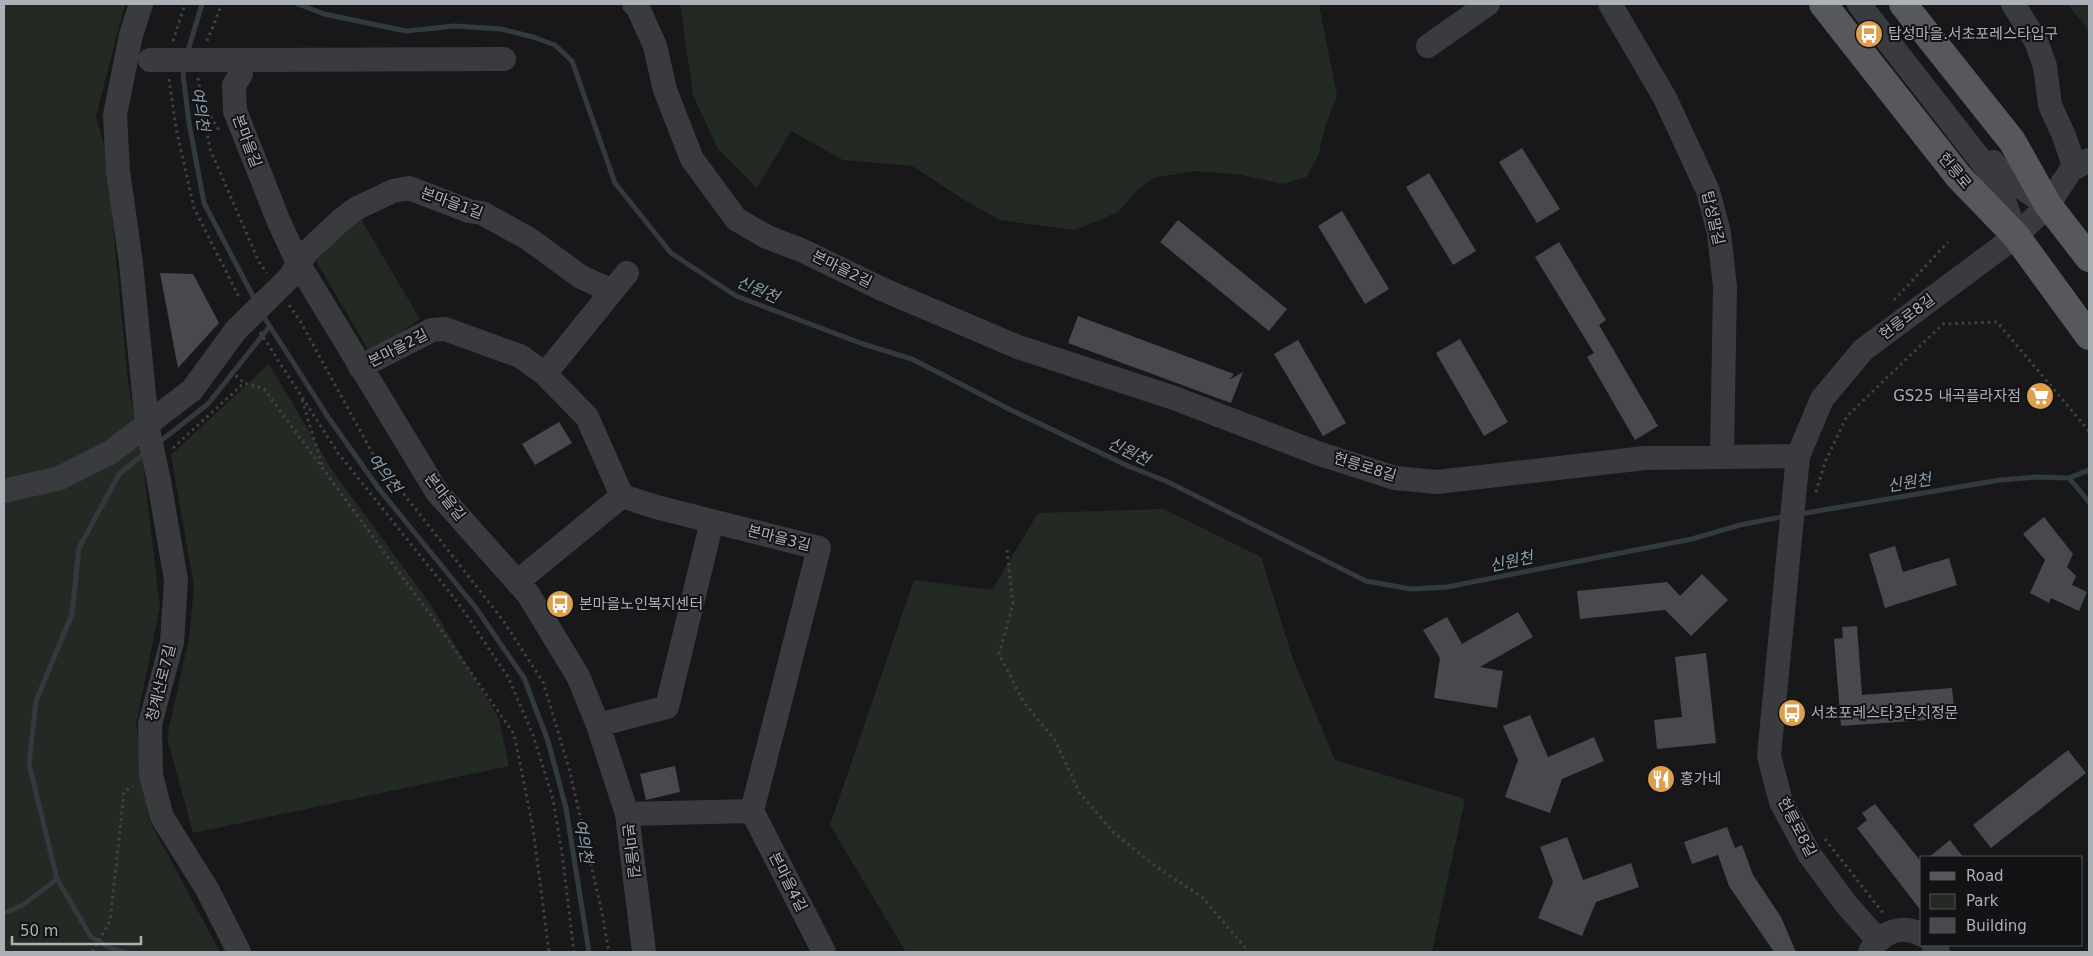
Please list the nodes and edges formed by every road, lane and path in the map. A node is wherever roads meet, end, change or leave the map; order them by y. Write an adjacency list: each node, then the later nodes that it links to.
1 (141, 4): 16 (street, 청계산로7길)
2 (185, 4): 13 (path)
3 (222, 4): 12 (path)
4 (634, 4): 29 (street, 본마을2길)
5 (1488, 4): 14 (street)
6 (1610, 4): 39 (street, 탑성말길)
7 (1823, 4): 22 (main road, 헌릉로)
8 (1859, 4): 22 (street)
9 (1869, 4): 21 (street)
10 (1903, 4): 21 (main road)
11 (2013, 4): 20 (street)
12 (206, 43)
13 (172, 45)
14 (1428, 46)
15 (504, 59): 18 (street)
16 (126, 60): 17 (street); 37 (street, 청계산로7길)
17 (159, 66): 18 (street, bridge); 28 (path)
18 (236, 67): 25 (street, 본마을길)
19 (198, 73): 25 (path)
20 (2082, 164): 21 (street, 헌릉로8길)
21 (2048, 205): 22 (street, 헌릉로8길); 23 (main road)
22 (2016, 236): 30 (main road, 헌릉로); 40 (street, 헌릉로8길)
23 (2089, 258)
24 (627, 273): 26 (street)
25 (286, 274): 26 (street, 본마을1길); 33 (street, 본마을길); 37 (street, 본마을1길, bridge)
26 (612, 291): 34 (street)
27 (288, 303): 61 (path)
28 (242, 304)
29 (982, 330): 39 (street, 헌릉로8길)
30 (2089, 336)
31 (266, 342): 36 (path)
32 (224, 365): 35 (path)
33 (360, 367): 34 (street, 본마을2길); 48 (street, 본마을길)
34 (545, 374): 45 (street, 본마을2길)
35 (243, 382): 41 (path); 42 (path)
36 (300, 395): 42 (path); 60 (path)
37 (148, 430): 41 (street, 청계산로7길); 44 (street)
38 (2089, 431): 43 (path)
39 (1722, 456): 40 (street, 헌릉로8길)
40 (1798, 456): 56 (street, 헌릉로8길)
41 (155, 462): 50 (street, 청계산로7길)
42 (324, 470): 59 (path)
43 (1819, 478)
44 (4, 491)
45 (622, 496): 46 (street, 본마을3길); 48 (street)
46 (712, 521): 49 (street); 51 (street, 본마을3길)
47 (1007, 550): 64 (path)
48 (520, 580): 49 (street, 본마을길)
49 (598, 724): 52 (street, 본마을길)
50 (151, 775): 57 (path); 58 (street, 청계산로7길)
51 (754, 800): 52 (street); 63 (street, 본마을4길)
52 (627, 814): 62 (street, 본마을길)
53 (1820, 832): 54 (path)
54 (1887, 918)
55 (1920, 934): 56 (street)
56 (1874, 946)
57 (92, 952)
58 (240, 952)
59 (549, 952)
60 (574, 952)
61 (609, 952)
62 (644, 952)
63 (824, 952)
64 (1249, 952)

